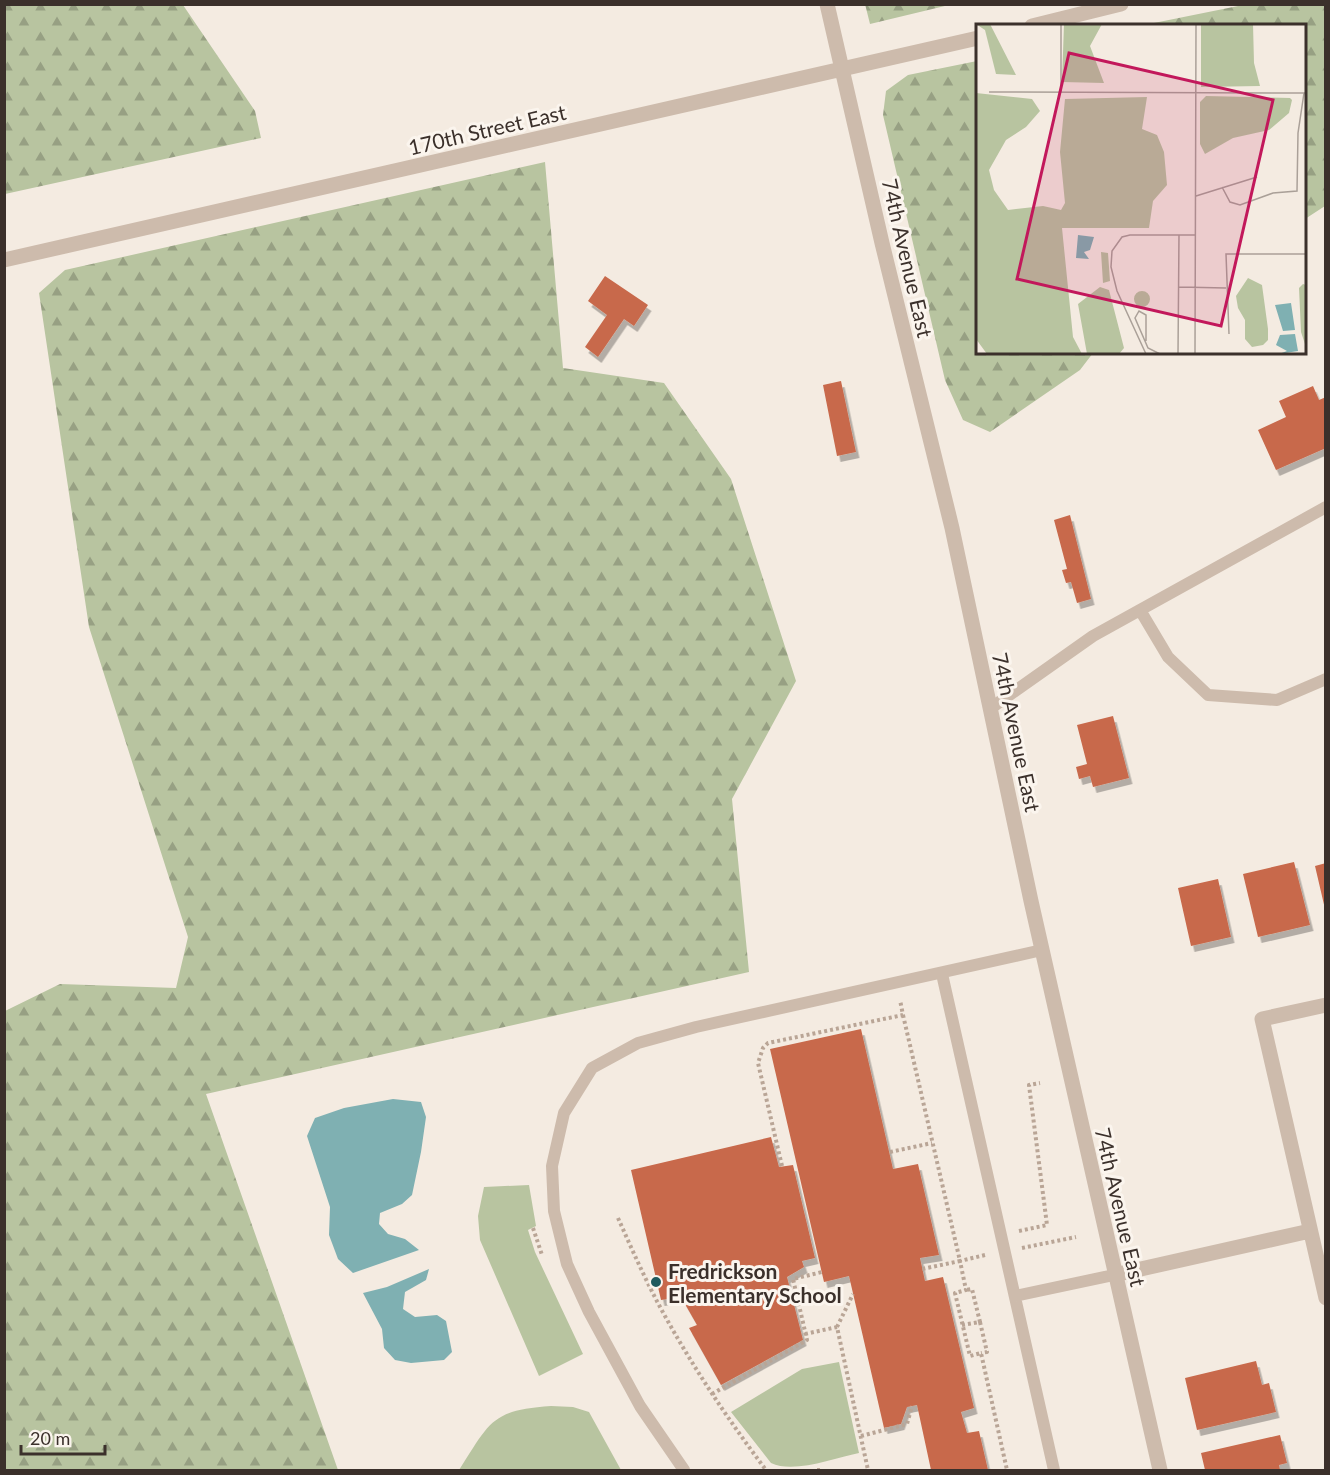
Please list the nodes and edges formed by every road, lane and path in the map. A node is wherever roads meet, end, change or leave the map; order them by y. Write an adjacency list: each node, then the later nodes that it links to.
1 (827, 4): 5 (street, 74th Avenue East)
2 (1121, 4): 3 (street)
3 (1040, 24)
4 (976, 38): 5 (street, 170th Street East)
5 (842, 70): 6 (street, 170th Street East); 10 (street, 74th Avenue East)
6 (6, 257)
7 (1326, 507): 8 (lane)
8 (1140, 610): 9 (lane); 10 (lane)
9 (1326, 679)
10 (991, 708): 11 (street, 74th Avenue East)
11 (1042, 951): 12 (lane); 27 (street, 74th Avenue East)
12 (942, 974): 30 (lane); 40 (lane)
13 (900, 999): 15 (path)
14 (1326, 1005): 21 (street)
15 (903, 1015): 17 (path); 19 (path)
16 (1040, 1083): 22 (path)
17 (932, 1143): 18 (path); 24 (path)
18 (890, 1152)
19 (782, 1166)
20 (618, 1218): 37 (path)
21 (1310, 1231): 27 (street); 31 (street)
22 (1076, 1237)
23 (984, 1256): 24 (path)
24 (960, 1261): 25 (path); 28 (path)
25 (922, 1269)
26 (822, 1272): 35 (path)
27 (1114, 1275): 30 (lane); 45 (street, 74th Avenue East)
28 (966, 1290): 32 (path); 33 (path)
29 (853, 1294): 34 (path)
30 (1015, 1296): 44 (lane)
31 (1326, 1298)
32 (980, 1322): 33 (path); 36 (path)
33 (962, 1325): 36 (path)
34 (837, 1327): 35 (path); 39 (path)
35 (805, 1334): 37 (path)
36 (981, 1353): 43 (path)
37 (712, 1394): 41 (path)
38 (912, 1406): 39 (path)
39 (861, 1436): 42 (path)
40 (684, 1470)
41 (766, 1470)
42 (868, 1470)
43 (1007, 1470)
44 (1054, 1470)
45 (1160, 1470)

